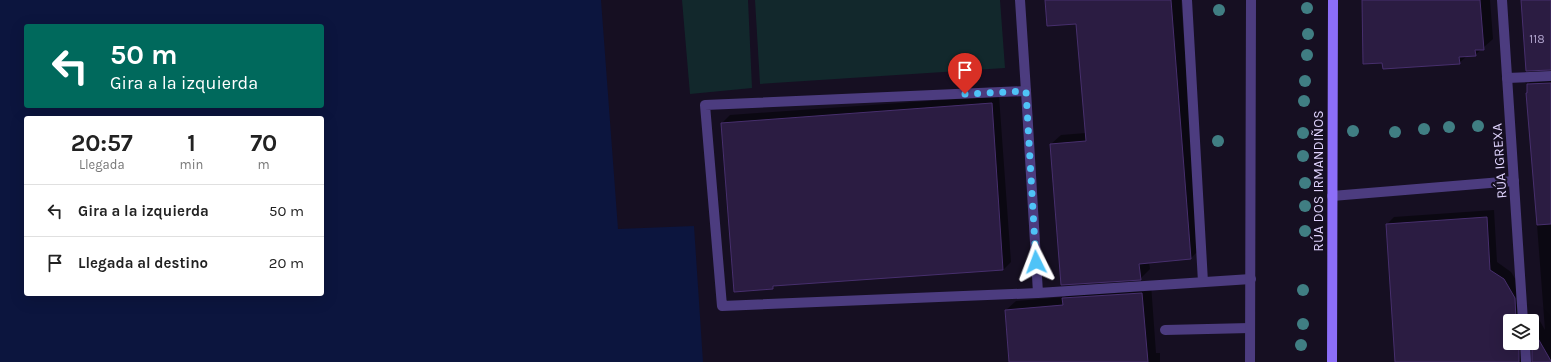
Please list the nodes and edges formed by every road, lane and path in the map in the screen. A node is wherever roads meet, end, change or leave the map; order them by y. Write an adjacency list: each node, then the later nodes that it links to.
1 (1020, 0): 8 (street)
2 (1186, 0): 12 (street)
3 (1251, 0): 11 (street)
4 (1333, 0): 10 (main road, RÚA DOS IRMANDIÑOS)
5 (1502, 0): 7 (street, RÚA IGREXA)
6 (1551, 76): 7 (street)
7 (1507, 78): 9 (street, RÚA IGREXA)
8 (1026, 91): 13 (street); 13 (street)
9 (1514, 181): 10 (street); 14 (street, RÚA IGREXA)
10 (1332, 196): 19 (main road, RÚA DOS IRMANDIÑOS)
11 (1250, 279): 12 (street); 15 (street)
12 (1203, 282): 13 (street)
13 (1038, 293)
14 (1523, 314)
15 (1250, 328): 16 (street); 18 (street)
16 (1165, 330)
17 (1525, 350): 20 (street)
18 (1250, 362)
19 (1332, 362)
20 (1526, 362)

